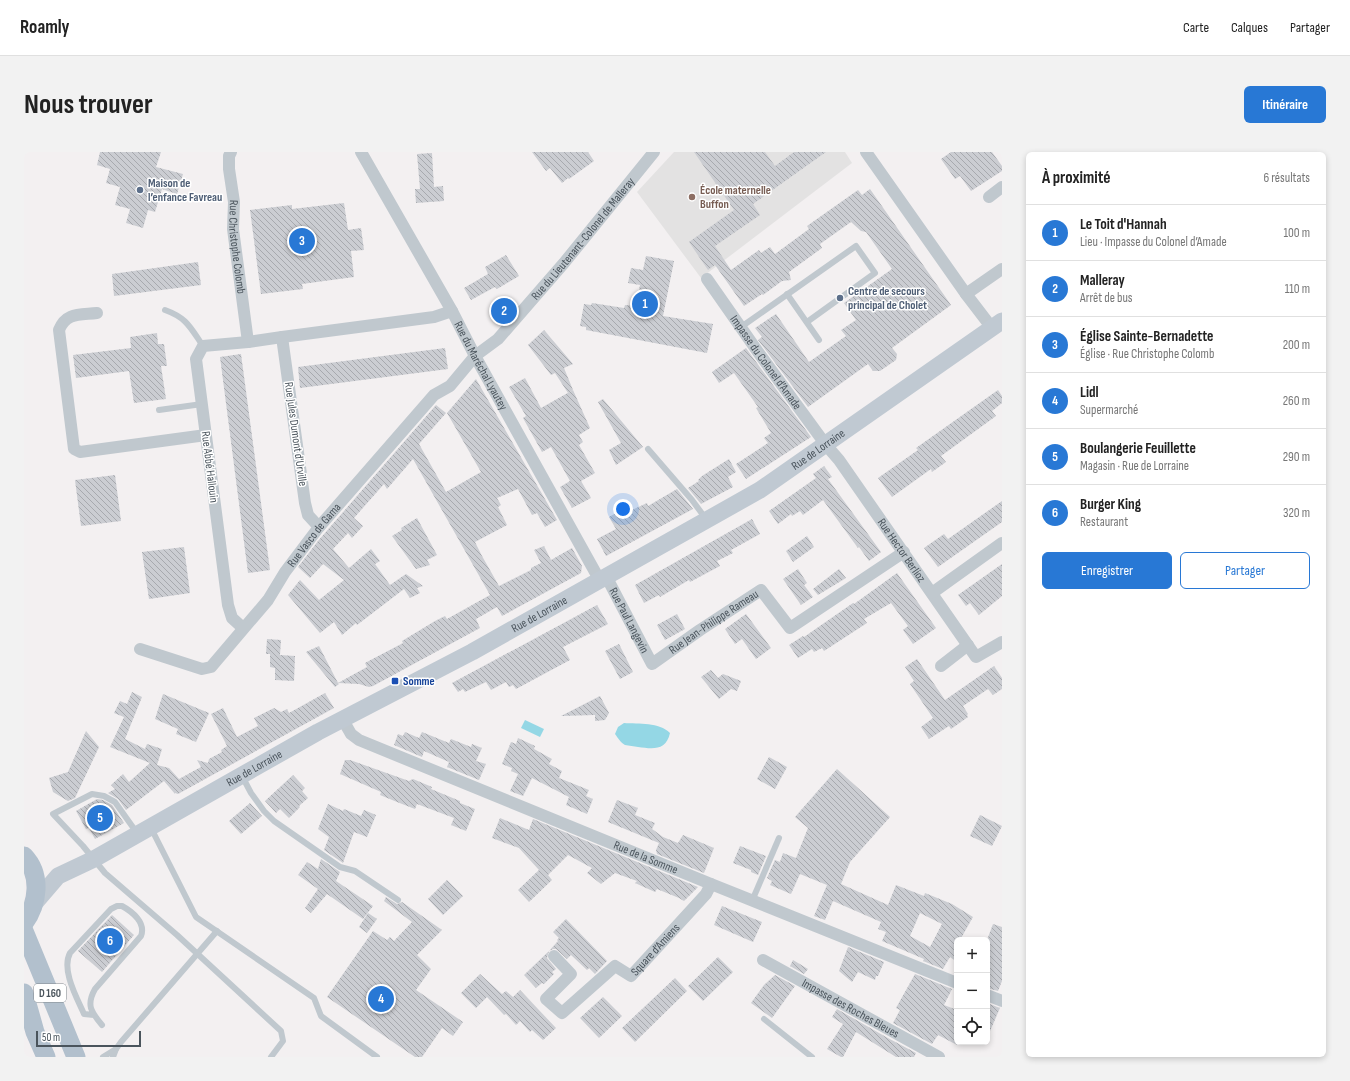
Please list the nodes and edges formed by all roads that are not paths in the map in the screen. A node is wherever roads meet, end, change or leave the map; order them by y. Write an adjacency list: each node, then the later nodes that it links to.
1 (231, 152): 19 (street, Rue Christophe Colomb)
2 (654, 152): 21 (street, Rue du Lieutenant-Colonel de Malleray)
3 (866, 152): 10 (street)
4 (365, 153): 12 (street, Rue du Maréchal Lyautey)
5 (1002, 188): 6 (street)
6 (989, 197)
7 (1002, 269): 10 (street)
8 (707, 279): 16 (street, Impasse du Colonel d’Amade)
9 (787, 294): 14 (lane); 14 (lane); 16 (lane)
10 (966, 294): 15 (street)
11 (165, 310): 20 (lane)
12 (452, 311): 17 (street); 21 (street, Rue du Maréchal Lyautey)
13 (97, 313): 24 (street)
14 (807, 322): 18 (lane)
15 (997, 325): 25 (main road, Rue de Lorraine)
16 (741, 327): 25 (street, Impasse du Colonel d’Amade)
17 (282, 337): 19 (street); 28 (street, Rue Jules Dumont d'Urville)
18 (819, 340)
19 (248, 342): 20 (street)
20 (202, 346): 22 (street, Rue Abbé Hallouin)
21 (475, 356): 28 (street, Rue Vasco de Gama); 31 (street, Rue du Maréchal Lyautey)
22 (202, 404): 23 (lane); 24 (street, Rue Abbé Hallouin)
23 (159, 410)
24 (206, 435): 33 (street, Rue Abbé Hallouin)
25 (826, 445): 27 (main road, Rue de Lorraine); 30 (street, Rue Hector Berlioz)
26 (648, 449): 27 (lane)
27 (707, 520): 31 (main road, Rue de Lorraine)
28 (319, 527): 33 (street, Rue Vasco de Gama)
29 (1002, 543): 32 (street)
30 (904, 552): 32 (street, Rue Hector Berlioz); 37 (street, Rue Jean-Philippe Rameau)
31 (602, 578): 37 (street, Rue Paul Langevin); 39 (main road, Rue de Lorraine)
32 (932, 593): 35 (street, Rue Hector Berlioz)
33 (243, 628): 36 (street, Rue Vasco de Gama)
34 (1002, 642): 35 (street, Rue Hector Berlioz)
35 (968, 645): 38 (street)
36 (140, 649)
37 (652, 664)
38 (940, 666)
39 (343, 720): 40 (main road, Rue de Lorraine); 46 (street, Rue de la Somme)
40 (242, 776): 41 (main road, Rue de Lorraine); 47 (lane)
41 (144, 831): 43 (main road, Rue de Lorraine); 43 (lane); 52 (lane)
42 (779, 838): 48 (lane)
43 (94, 859): 45 (main road, Rue de Lorraine); 53 (lane)
44 (27, 861): 45 (main road); 49 (main road)
45 (58, 876): 49 (main road, Rue de Lorraine)
46 (712, 884): 48 (street, Rue de la Somme); 54 (street, Square d’Amiens)
47 (398, 900)
48 (752, 901): 56 (street, Rue de la Somme)
49 (34, 904): 50 (main road)
50 (24, 923)
51 (24, 931): 64 (main road, D 160)
52 (217, 931): 53 (lane); 69 (lane)
53 (197, 953): 63 (lane); 68 (lane)
54 (554, 956)
55 (763, 960): 71 (street, Impasse des Roches Bleues)
56 (954, 981)
57 (24, 993): 65 (main road, D 160)
58 (990, 996): 59 (street)
59 (1002, 1001)
60 (94, 1015): 60 (lane); 62 (lane)
61 (764, 1019): 70 (lane)
62 (102, 1025)
63 (116, 1049): 66 (lane); 67 (lane)
64 (77, 1056)
65 (46, 1057)
66 (103, 1057)
67 (113, 1057)
68 (272, 1057)
69 (377, 1057)
70 (812, 1057)
71 (939, 1057)

